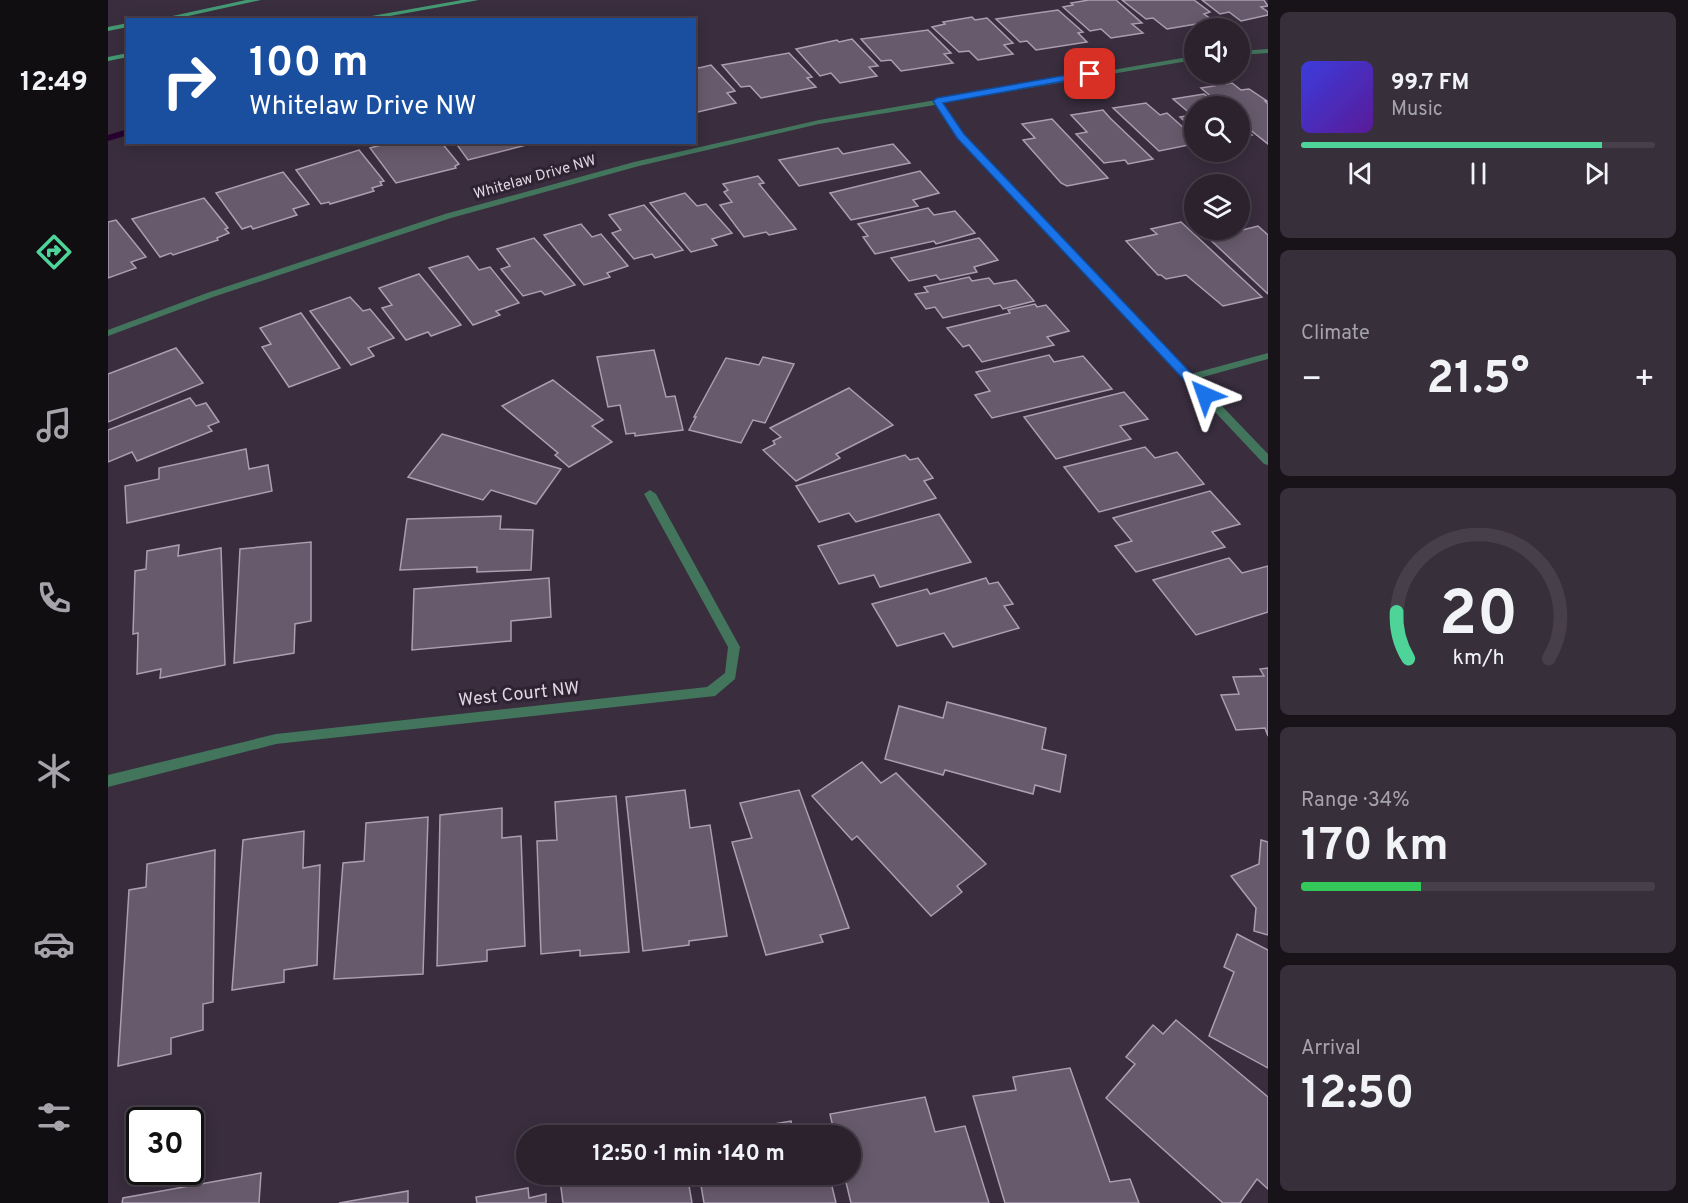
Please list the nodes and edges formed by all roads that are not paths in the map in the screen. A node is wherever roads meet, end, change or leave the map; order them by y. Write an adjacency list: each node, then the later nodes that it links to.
1 (257, 0): 3 (main road)
2 (475, 0): 4 (main road)
3 (167, 18)
4 (364, 18)
5 (126, 25): 6 (main road)
6 (108, 29)
7 (1268, 51): 8 (street)
8 (1250, 52)
9 (126, 56): 10 (main road)
10 (108, 59)
11 (1184, 60): 12 (street, Whitelaw Drive NW)
12 (937, 101): 13 (street, Whitelaw Drive NW); 15 (street)
13 (108, 333)
14 (1268, 356): 15 (street)
15 (1190, 378): 16 (street)
16 (1268, 461)
17 (650, 494): 18 (street, West Court NW)
18 (108, 781)

